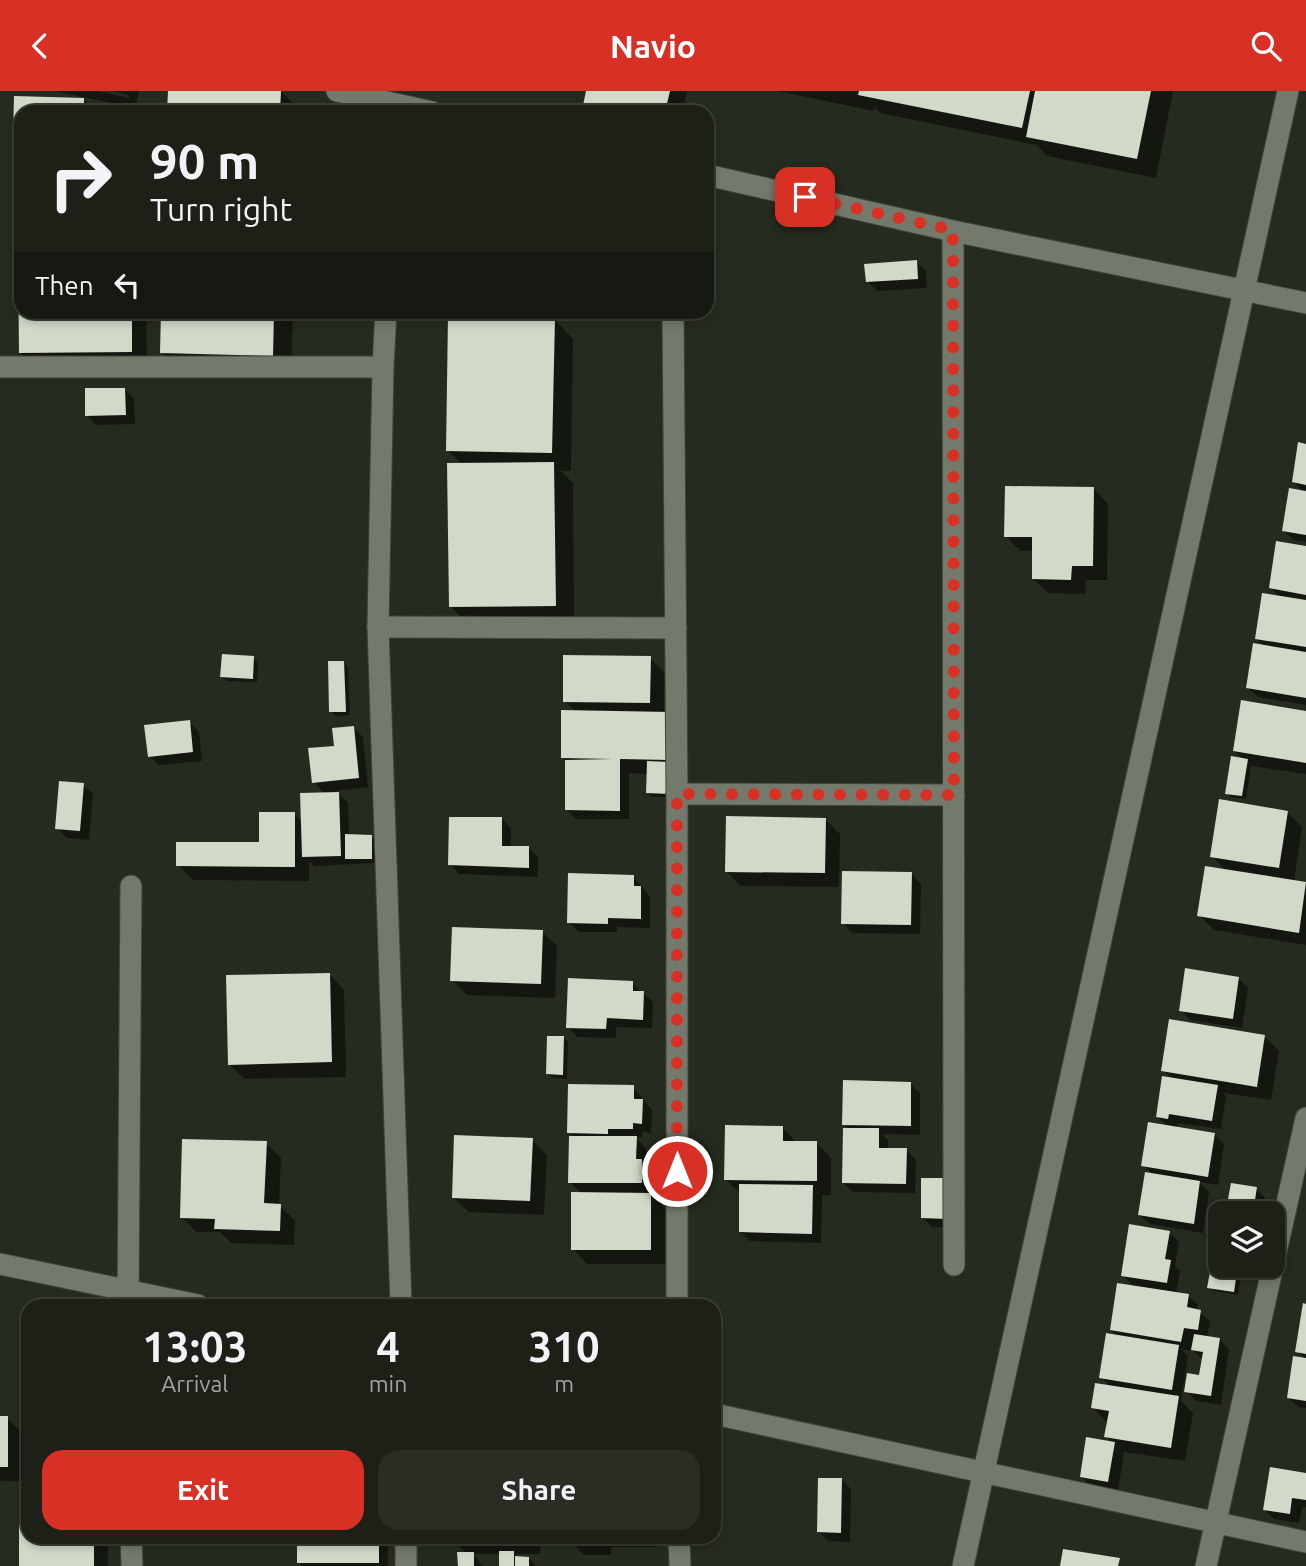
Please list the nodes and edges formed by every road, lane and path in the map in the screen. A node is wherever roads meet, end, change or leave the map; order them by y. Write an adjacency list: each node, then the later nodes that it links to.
1 (337, 91): 3 (street)
2 (1288, 91): 6 (street)
3 (399, 102)
4 (714, 177): 5 (street)
5 (953, 230): 6 (street); 15 (street)
6 (1244, 291): 7 (street); 24 (street)
7 (1306, 303)
8 (386, 319): 11 (street)
9 (673, 319): 13 (street)
10 (0, 367): 11 (street)
11 (383, 367): 12 (street)
12 (379, 627): 13 (street); 21 (street)
13 (676, 628): 14 (street)
14 (677, 794): 15 (street); 22 (street)
15 (954, 795): 19 (street)
16 (131, 885): 20 (street)
17 (1306, 1118): 25 (street)
18 (0, 1264): 20 (street)
19 (954, 1265)
20 (128, 1298)
21 (401, 1299)
22 (677, 1299)
23 (721, 1415): 24 (street)
24 (985, 1471): 25 (street); 33 (street)
25 (1216, 1521): 26 (street); 34 (street)
26 (1306, 1542)
27 (131, 1544): 30 (street)
28 (406, 1544): 31 (street)
29 (679, 1544): 32 (street)
30 (132, 1566)
31 (406, 1566)
32 (680, 1566)
33 (963, 1566)
34 (1206, 1566)

